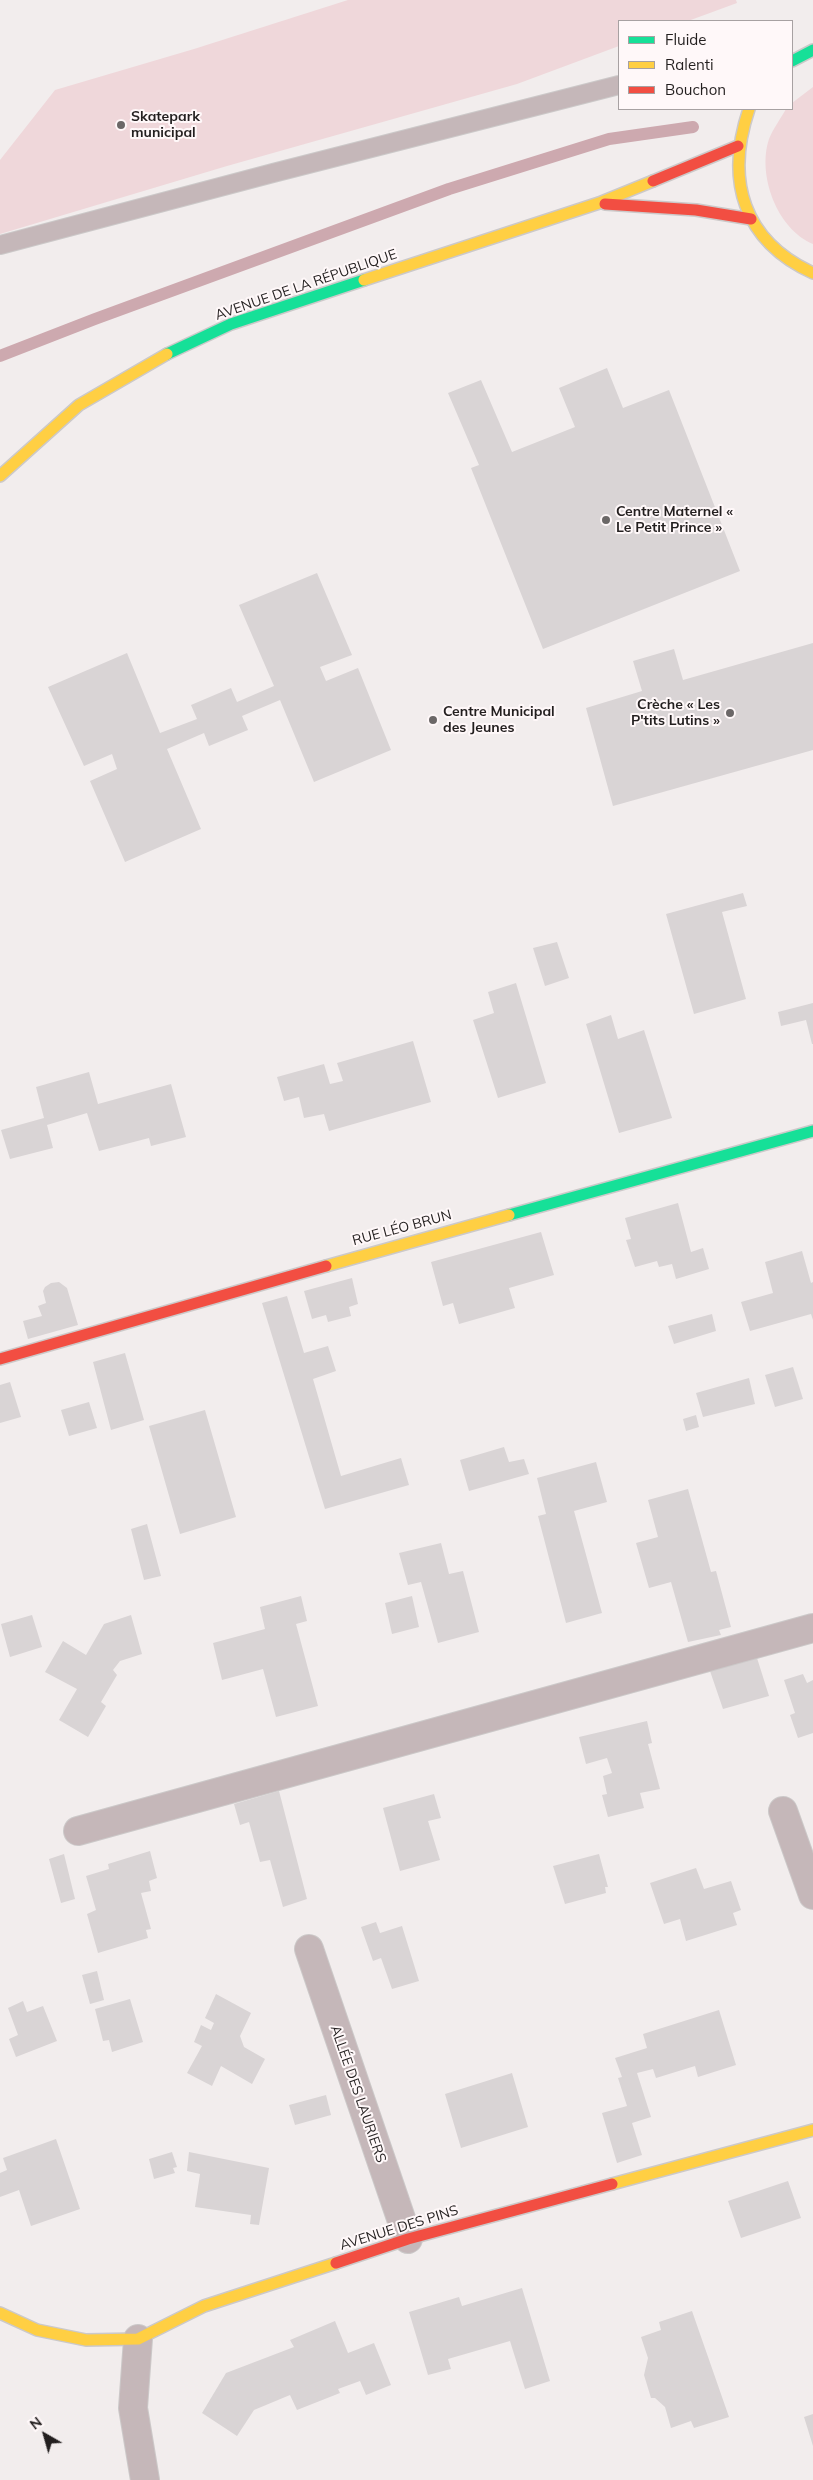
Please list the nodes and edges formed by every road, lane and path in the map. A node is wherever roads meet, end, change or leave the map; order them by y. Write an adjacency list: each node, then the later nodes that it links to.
1 (813, 50): 2 (street)
2 (793, 60)
3 (618, 85): 8 (lane)
4 (749, 110): 5 (street)
5 (738, 146): 6 (street, AVENUE DE LA RÉPUBLIQUE); 7 (street)
6 (599, 204): 7 (street, AVENUE DE LA RÉPUBLIQUE); 10 (street, AVENUE DE LA RÉPUBLIQUE)
7 (751, 219): 9 (street)
8 (0, 246)
9 (813, 273)
10 (0, 476)
11 (813, 1132): 12 (street, RUE LÉO BRUN)
12 (0, 1359)
13 (813, 1628): 15 (street)
14 (784, 1811): 16 (street)
15 (78, 1831)
16 (813, 1895)
17 (309, 1949): 19 (street, ALLÉE DES LAURIERS)
18 (813, 2130): 19 (street, AVENUE DES PINS)
19 (408, 2239): 21 (street, AVENUE DES PINS)
20 (0, 2313): 21 (street, AVENUE DES PINS)
21 (138, 2338): 22 (street)
22 (145, 2480)

